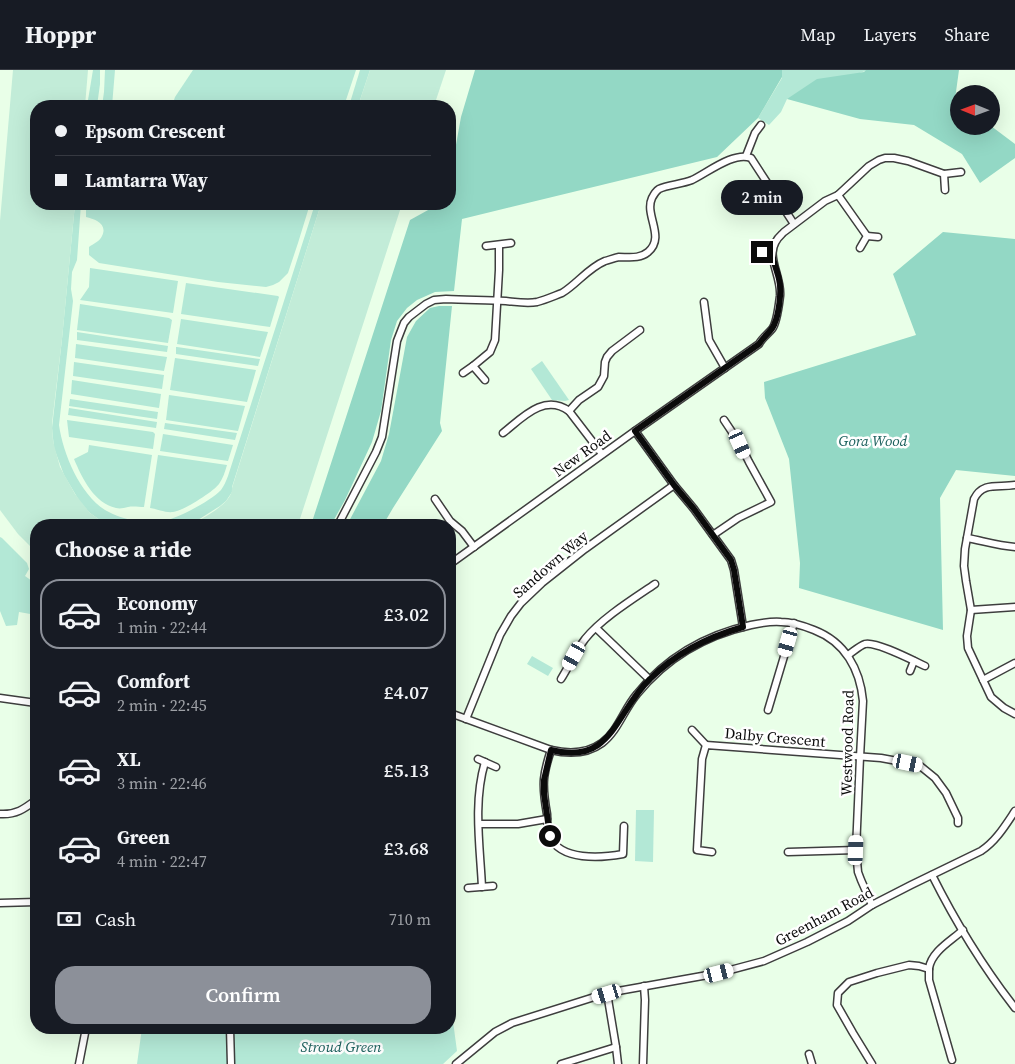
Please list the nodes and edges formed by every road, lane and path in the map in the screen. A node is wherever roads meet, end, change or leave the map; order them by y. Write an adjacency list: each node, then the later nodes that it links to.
1 (761, 125): 2 (street)
2 (746, 156): 7 (street); 16 (street)
3 (961, 172): 4 (street)
4 (944, 174): 5 (street); 6 (street)
5 (945, 190)
6 (838, 195): 7 (street); 8 (street)
7 (794, 224): 15 (street)
8 (867, 236): 9 (street); 13 (street)
9 (878, 236)
10 (511, 243): 11 (street)
11 (499, 245): 12 (street); 16 (street)
12 (486, 246)
13 (860, 248)
14 (755, 251): 15 (street)
15 (772, 252): 20 (street, New Road)
16 (498, 301): 19 (street); 33 (street)
17 (704, 302): 20 (street)
18 (640, 330): 23 (street)
19 (473, 366): 21 (street); 22 (street)
20 (725, 368): 25 (street, New Road)
21 (463, 373)
22 (485, 380)
23 (569, 411): 26 (street); 27 (street)
24 (724, 420): 31 (street)
25 (635, 431): 27 (street, New Road); 28 (street)
26 (503, 433)
27 (602, 454): 38 (street, New Road)
28 (674, 485): 36 (street); 60 (street, Sandown Way)
29 (1015, 485): 37 (street)
30 (435, 499): 34 (street)
31 (771, 502): 32 (street); 36 (street)
32 (776, 508)
33 (341, 519)
34 (448, 519)
35 (456, 526): 38 (street)
36 (713, 535): 45 (street)
37 (967, 538): 39 (street); 43 (street)
38 (474, 547): 40 (street, New Road)
39 (1015, 547)
40 (456, 560)
41 (655, 584): 46 (street)
42 (1015, 607): 43 (street)
43 (971, 610): 54 (street)
44 (794, 623): 45 (street, Westwood Road); 47 (street, Westwood Road); 57 (street)
45 (743, 627): 52 (street, Westwood Road)
46 (596, 628): 52 (street); 53 (street)
47 (848, 655): 48 (street); 64 (street, Westwood Road)
48 (914, 661): 50 (street); 51 (street)
49 (1015, 663): 54 (street)
50 (925, 666)
51 (910, 671)
52 (649, 679): 63 (street, Westwood Road)
53 (561, 680)
54 (983, 680): 58 (street)
55 (0, 698): 56 (street)
56 (30, 702)
57 (768, 710)
58 (1015, 714)
59 (456, 715): 60 (street, Westwood Road)
60 (466, 718): 63 (street, Westwood Road)
61 (692, 730): 62 (street, Dalby Crescent)
62 (706, 744): 64 (street, Dalby Crescent); 76 (street, Dalby Crescent)
63 (551, 750): 71 (street)
64 (860, 757): 72 (street, Dalby Crescent); 75 (street, Westwood Road)
65 (478, 760): 66 (street)
66 (485, 762): 67 (street); 73 (street)
67 (496, 767)
68 (30, 805): 70 (street)
69 (1015, 811): 78 (street, Greenham Road)
70 (0, 814)
71 (547, 820): 73 (street); 74 (street)
72 (958, 823)
73 (479, 824): 80 (street)
74 (624, 826)
75 (856, 850): 77 (street); 84 (street, Westwood Road)
76 (712, 852)
77 (788, 852)
78 (932, 875): 84 (street, Greenham Road); 85 (street)
79 (493, 886): 80 (street)
80 (482, 887): 81 (street)
81 (468, 888)
82 (30, 902): 83 (street)
83 (0, 903)
84 (872, 905): 87 (street, Greenham Road)
85 (963, 930): 86 (street); 89 (street)
86 (929, 969): 94 (street); 102 (street)
87 (644, 986): 88 (street, Greenham Road); 100 (street)
88 (607, 994): 92 (street); 97 (street, Greenham Road)
89 (1015, 1008)
90 (85, 1034): 95 (street)
91 (230, 1034): 96 (street)
92 (616, 1046): 98 (street); 99 (street)
93 (809, 1054): 101 (street)
94 (952, 1060)
95 (79, 1064)
96 (231, 1064)
97 (456, 1064)
98 (562, 1064)
99 (618, 1064)
100 (643, 1064)
101 (812, 1064)
102 (872, 1064)

